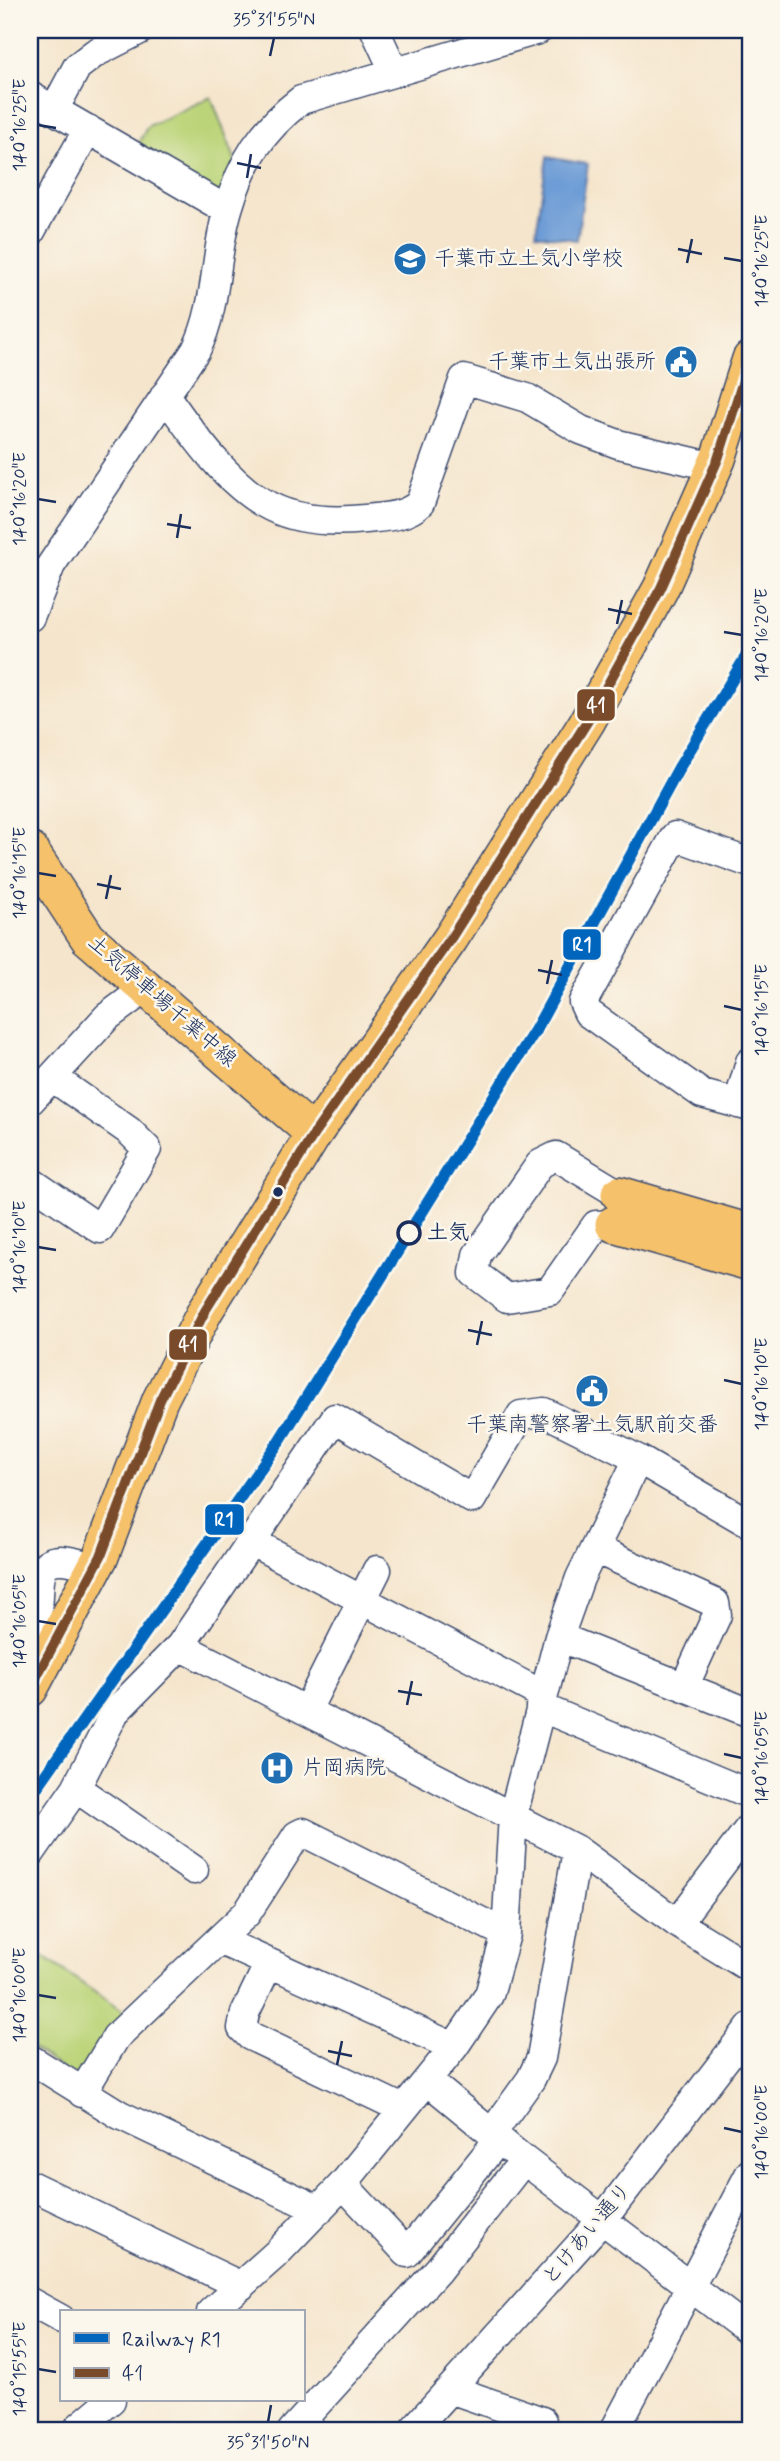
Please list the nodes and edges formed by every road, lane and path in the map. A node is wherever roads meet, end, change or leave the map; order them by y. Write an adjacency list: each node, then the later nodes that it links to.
1 (140, 30): 6 (street)
2 (375, 30): 4 (street)
3 (538, 30): 4 (street)
4 (394, 71): 8 (street)
5 (30, 96): 6 (street)
6 (54, 110): 7 (street)
7 (88, 129): 8 (street); 9 (street)
8 (227, 210): 11 (street)
9 (30, 233)
10 (750, 359): 12 (main road)
11 (165, 395): 12 (street); 13 (street)
12 (715, 467): 21 (main road)
13 (30, 617)
14 (30, 850): 16 (main road, 土気停車場千葉中線)
15 (750, 863): 20 (street)
16 (146, 988): 18 (street); 21 (main road, 土気停車場千葉中線)
17 (750, 1062): 20 (street)
18 (52, 1077): 19 (street); 22 (street)
19 (30, 1101)
20 (744, 1105)
21 (314, 1135): 30 (main road)
22 (30, 1181)
23 (616, 1209): 23 (street); 24 (main road); 25 (main road)
24 (750, 1232)
25 (750, 1263)
26 (638, 1459): 27 (street); 28 (street); 29 (street)
27 (750, 1524)
28 (250, 1541): 32 (street); 35 (street)
29 (595, 1549): 34 (street); 36 (street)
30 (95, 1568): 33 (street); 37 (main road)
31 (377, 1570): 32 (street)
32 (362, 1600): 38 (street); 39 (street)
33 (30, 1636)
34 (559, 1637): 36 (street); 38 (street)
35 (180, 1646): 39 (street); 41 (street)
36 (684, 1687): 40 (street)
37 (30, 1689)
38 (542, 1701): 42 (street); 43 (street)
39 (307, 1710): 43 (street)
40 (750, 1713)
41 (76, 1788): 46 (street); 47 (street)
42 (750, 1794)
43 (513, 1815): 45 (street); 49 (street)
44 (750, 1827): 48 (street)
45 (577, 1850): 48 (street); 59 (street)
46 (30, 1854)
47 (194, 1870)
48 (677, 1923): 52 (street)
49 (506, 1934): 50 (street); 54 (street)
50 (219, 1940): 51 (street); 57 (street)
51 (269, 1963): 54 (street); 58 (street)
52 (750, 1968)
53 (750, 2027): 65 (street, とけあい通り)
54 (454, 2047): 56 (street)
55 (30, 2059): 57 (street)
56 (428, 2081): 58 (street); 59 (street)
57 (82, 2093): 64 (street)
58 (403, 2109): 62 (street)
59 (496, 2136): 60 (street); 62 (street)
60 (524, 2160): 65 (street); 75 (street)
61 (750, 2173): 66 (street)
62 (343, 2184): 64 (street)
63 (30, 2185): 67 (street)
64 (318, 2210): 67 (street)
65 (603, 2219): 66 (street); 72 (street, とけあい通り)
66 (690, 2285): 71 (street); 78 (street)
67 (240, 2286): 69 (street)
68 (30, 2302): 70 (street)
69 (213, 2310)
70 (60, 2318)
71 (750, 2332)
72 (450, 2389): 76 (street, とけあい通り); 77 (street)
73 (109, 2402): 74 (street)
74 (83, 2431)
75 (292, 2431)
76 (412, 2431)
77 (541, 2431)
78 (614, 2431)

